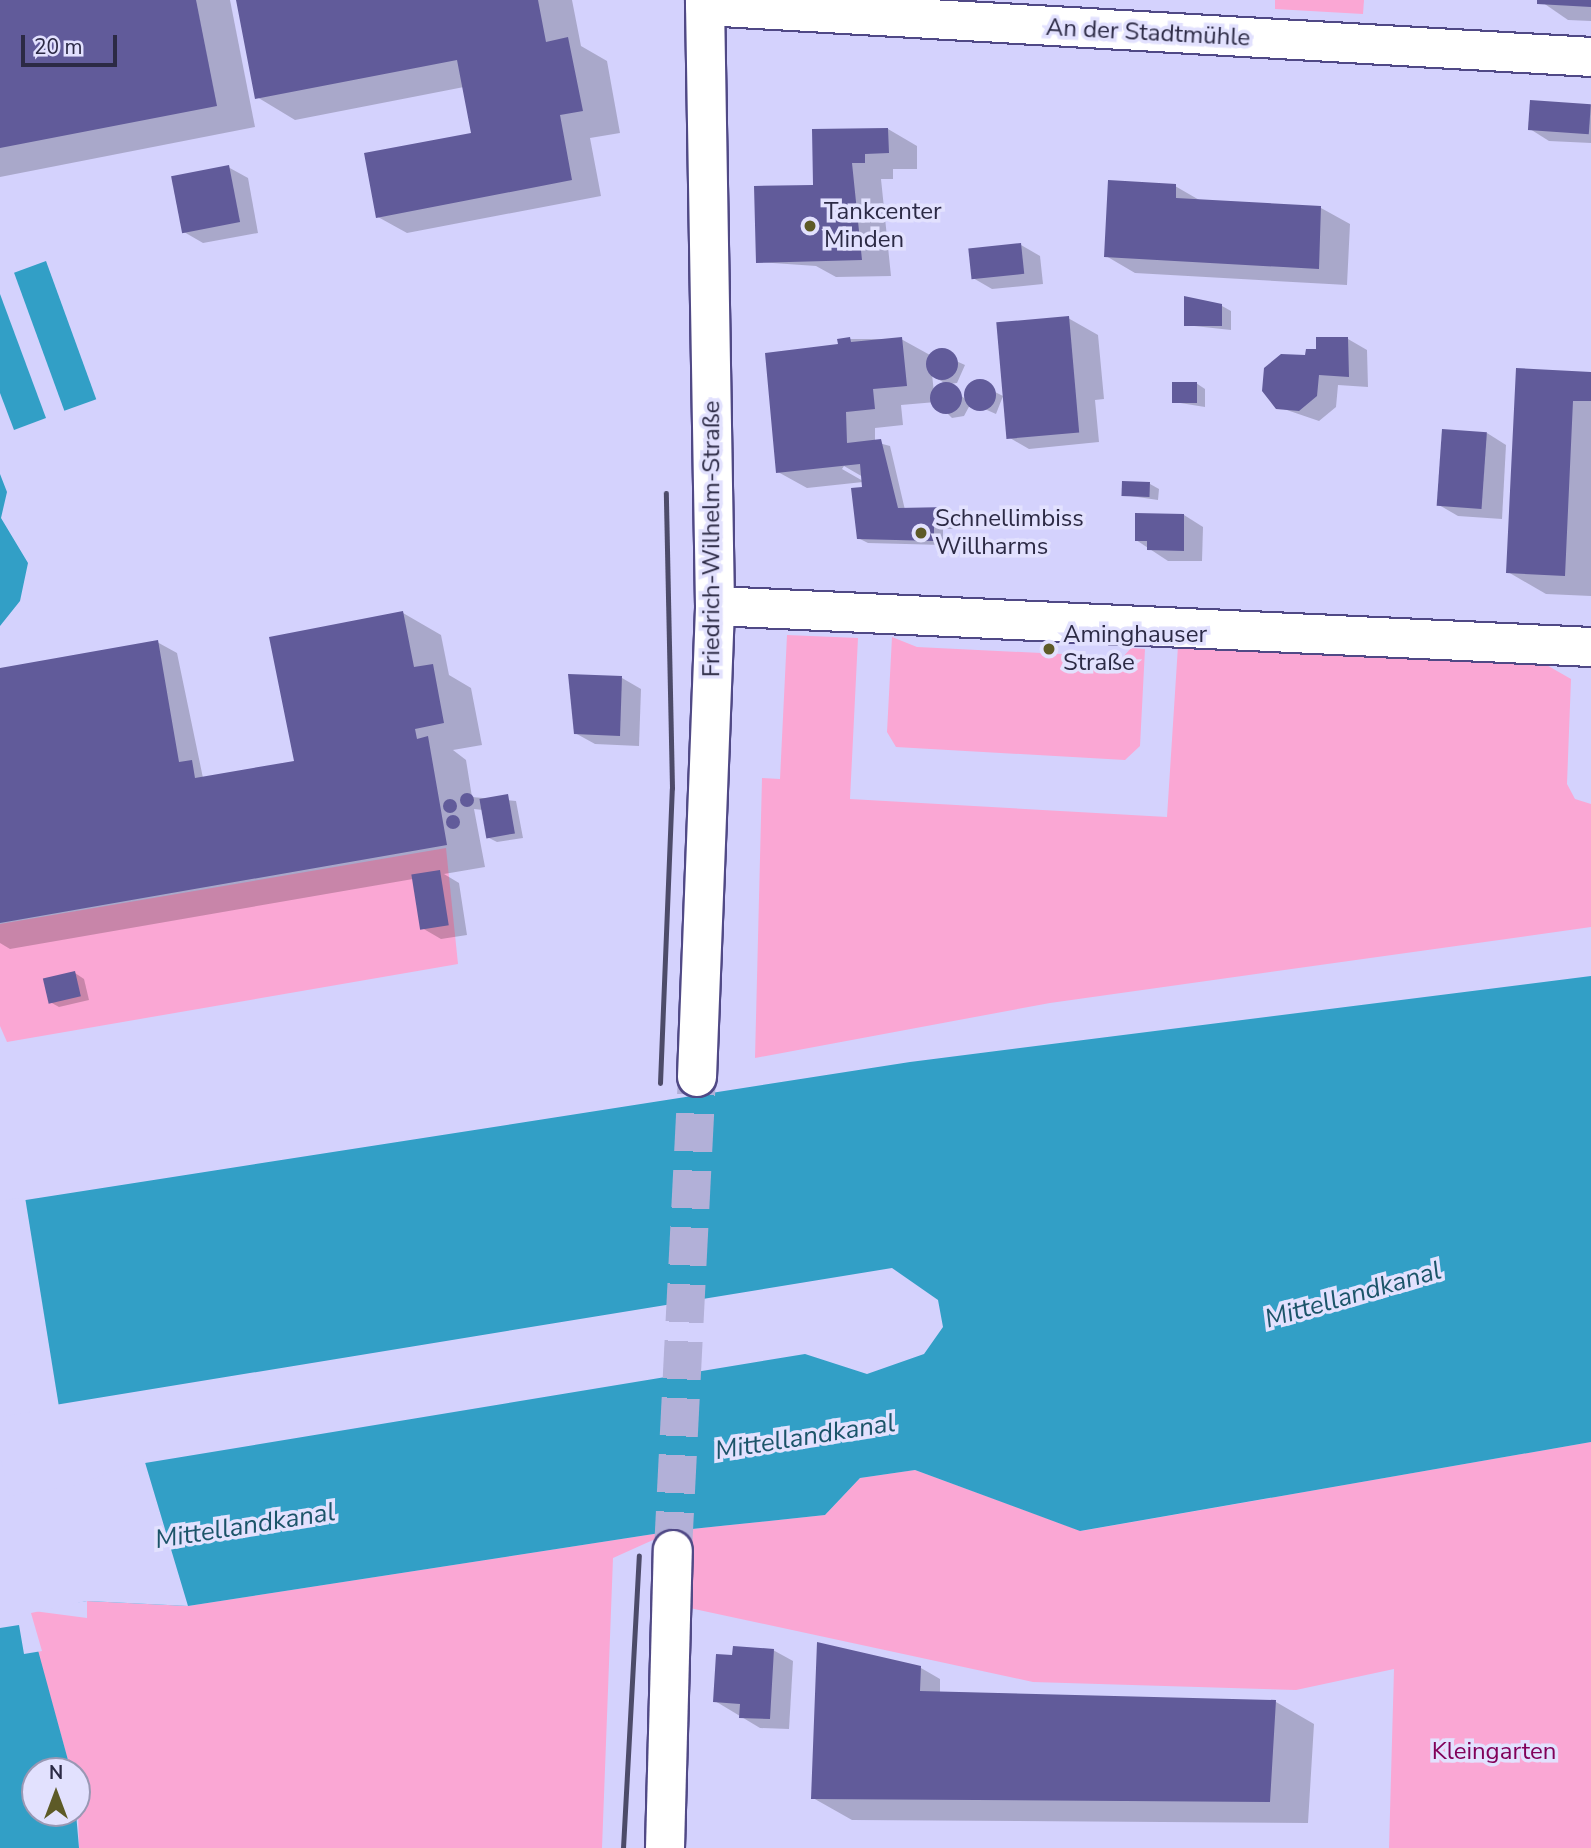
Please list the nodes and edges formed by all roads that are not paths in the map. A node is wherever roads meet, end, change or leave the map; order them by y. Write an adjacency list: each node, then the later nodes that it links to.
1 (705, 3): 2 (street, An der Stadtmühle); 3 (street, Friedrich-Wilhelm-Straße)
2 (1591, 57)
3 (715, 606): 4 (street); 5 (street, Friedrich-Wilhelm-Straße)
4 (1591, 647)
5 (697, 1077)
6 (673, 1550): 7 (street)
7 (665, 1848)

